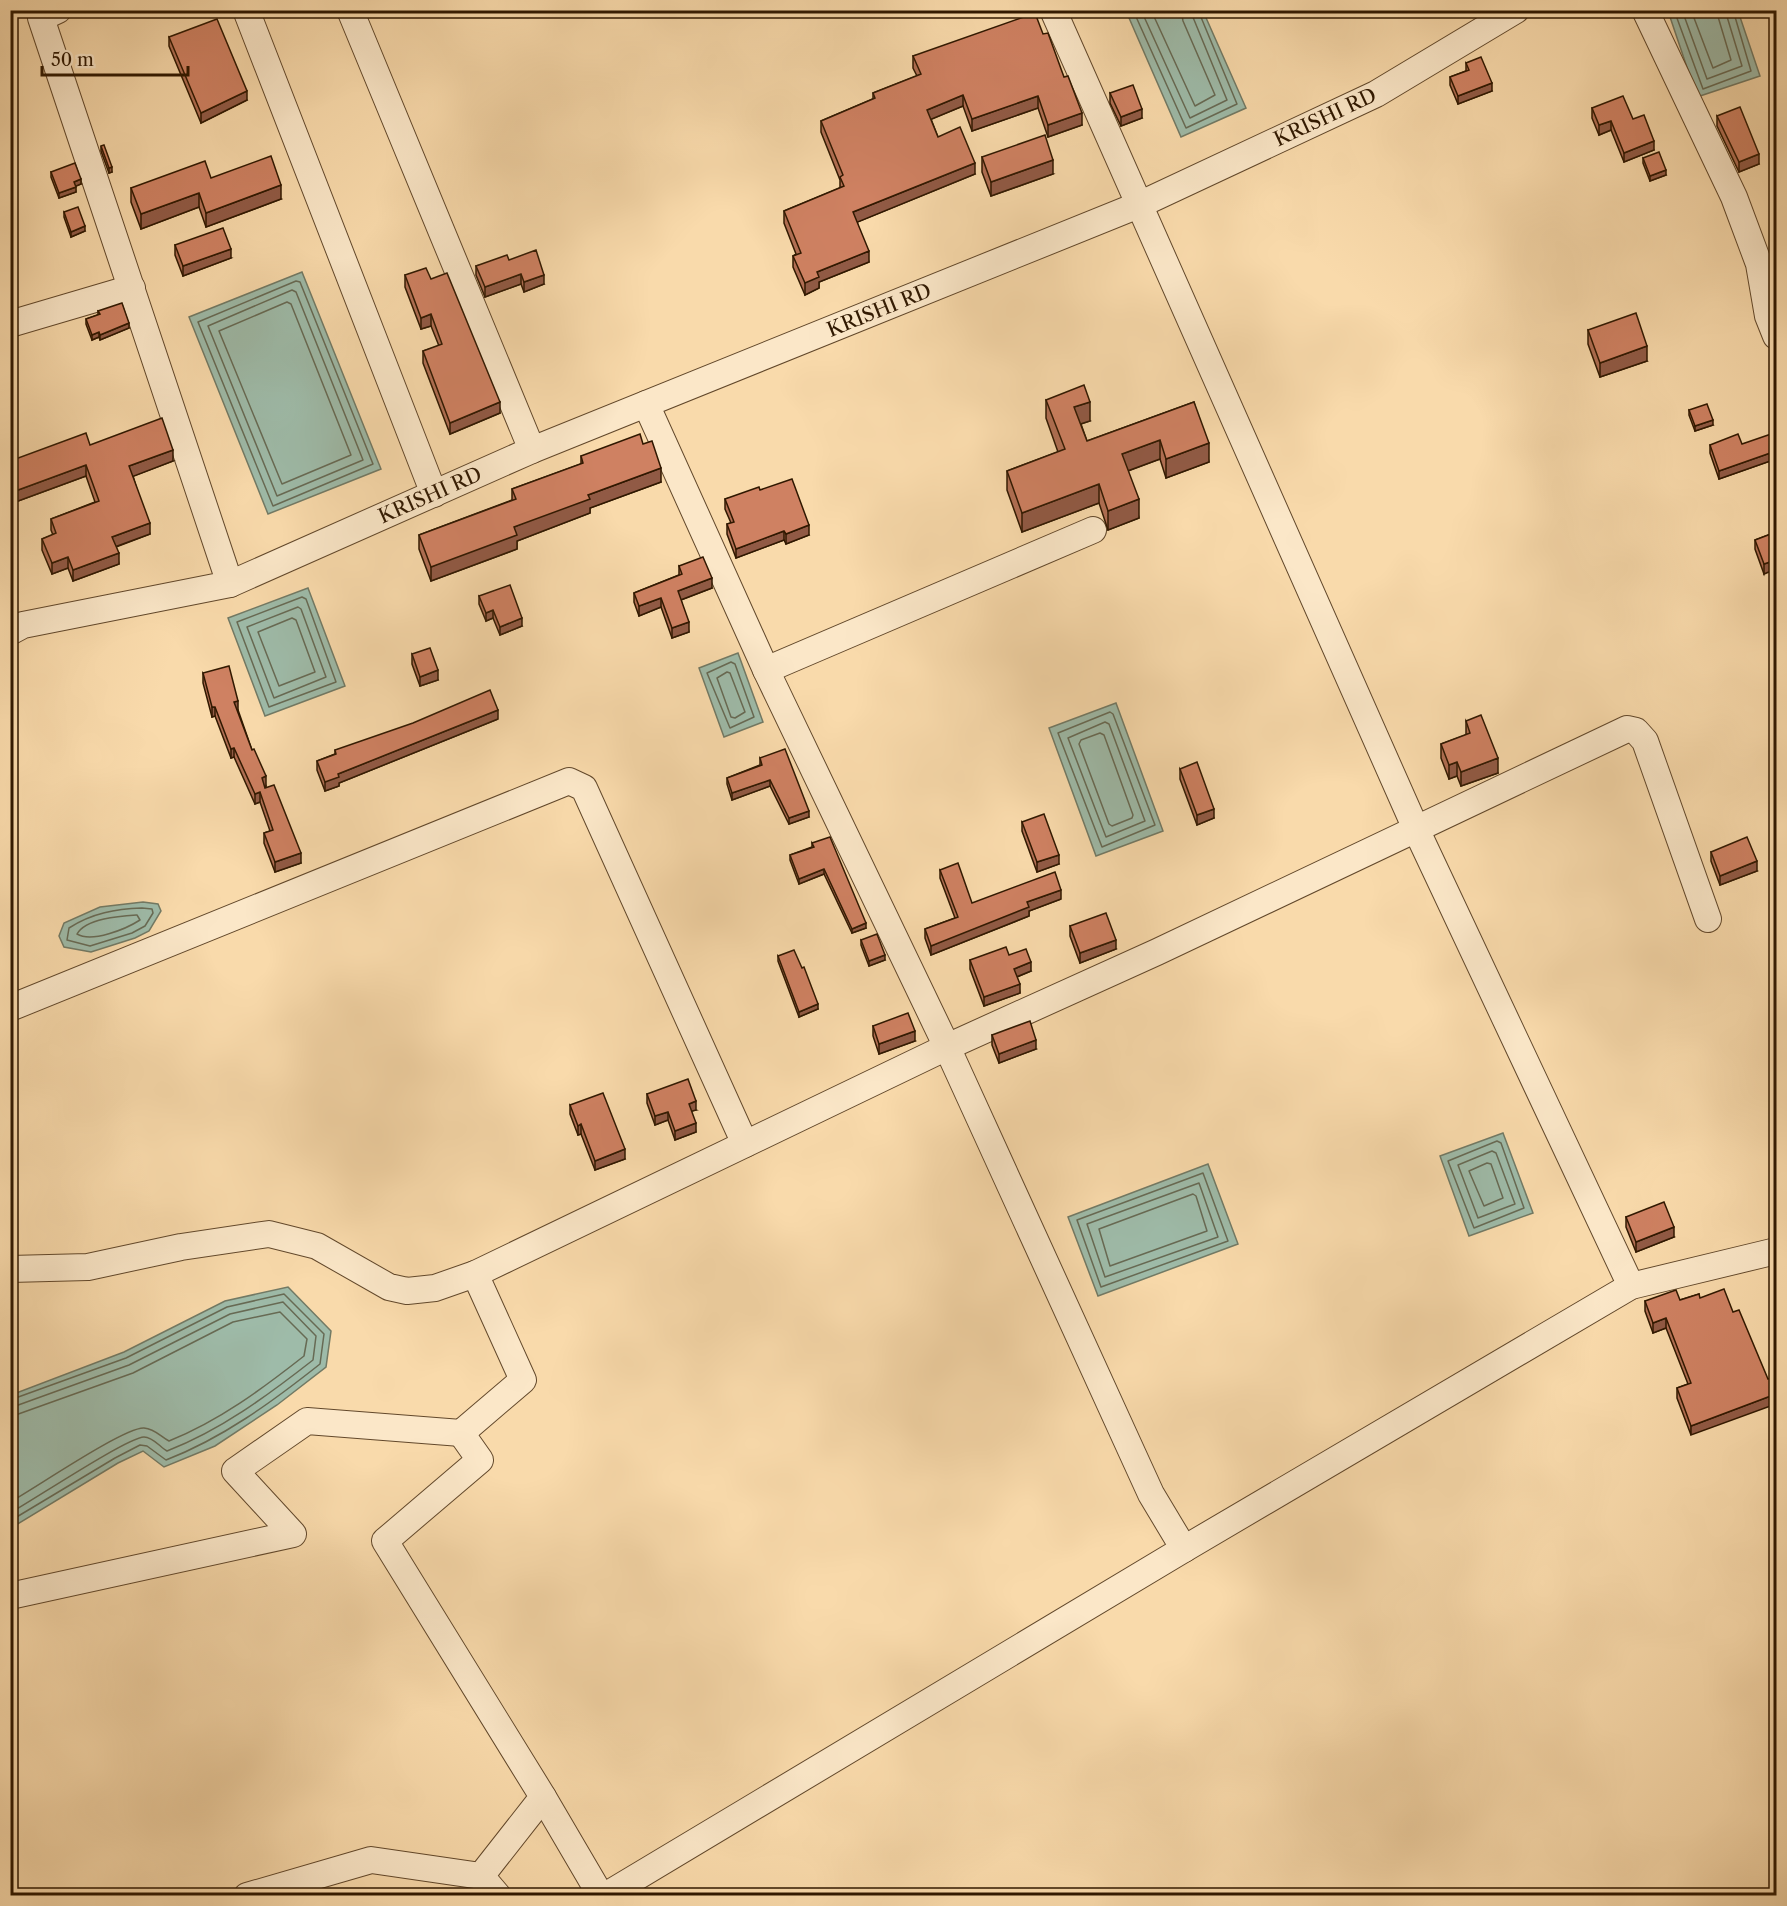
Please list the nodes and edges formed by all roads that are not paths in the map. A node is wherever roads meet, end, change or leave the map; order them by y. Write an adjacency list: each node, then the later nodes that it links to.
1 (58, 10): 8 (street)
2 (246, 10): 13 (street)
3 (350, 10): 12 (street)
4 (1053, 10): 7 (street)
5 (1516, 10): 7 (street, KRISHI RD)
6 (1645, 10): 10 (street)
7 (1141, 204): 11 (street, KRISHI RD); 18 (street)
8 (132, 288): 9 (street); 15 (street)
9 (10, 324)
10 (1776, 336)
11 (646, 404): 12 (street, KRISHI RD); 17 (street)
12 (532, 450): 13 (street, KRISHI RD)
13 (434, 494): 15 (street, KRISHI RD)
14 (1093, 530): 17 (street)
15 (230, 584): 16 (street, KRISHI RD)
16 (10, 632)
17 (766, 670): 21 (street)
18 (1416, 829): 19 (street); 21 (street); 26 (street)
19 (1708, 919)
20 (10, 1008): 22 (street)
21 (947, 1047): 22 (street); 28 (street)
22 (745, 1144): 25 (street)
23 (1776, 1251): 26 (street)
24 (10, 1269): 25 (street)
25 (475, 1274): 27 (street)
26 (1631, 1286): 28 (street)
27 (461, 1433): 29 (street); 30 (street)
28 (1184, 1549): 34 (street)
29 (10, 1596)
30 (543, 1797): 31 (street); 34 (street)
31 (481, 1876): 32 (street); 33 (street)
32 (247, 1896)
33 (498, 1896)
34 (603, 1896)

